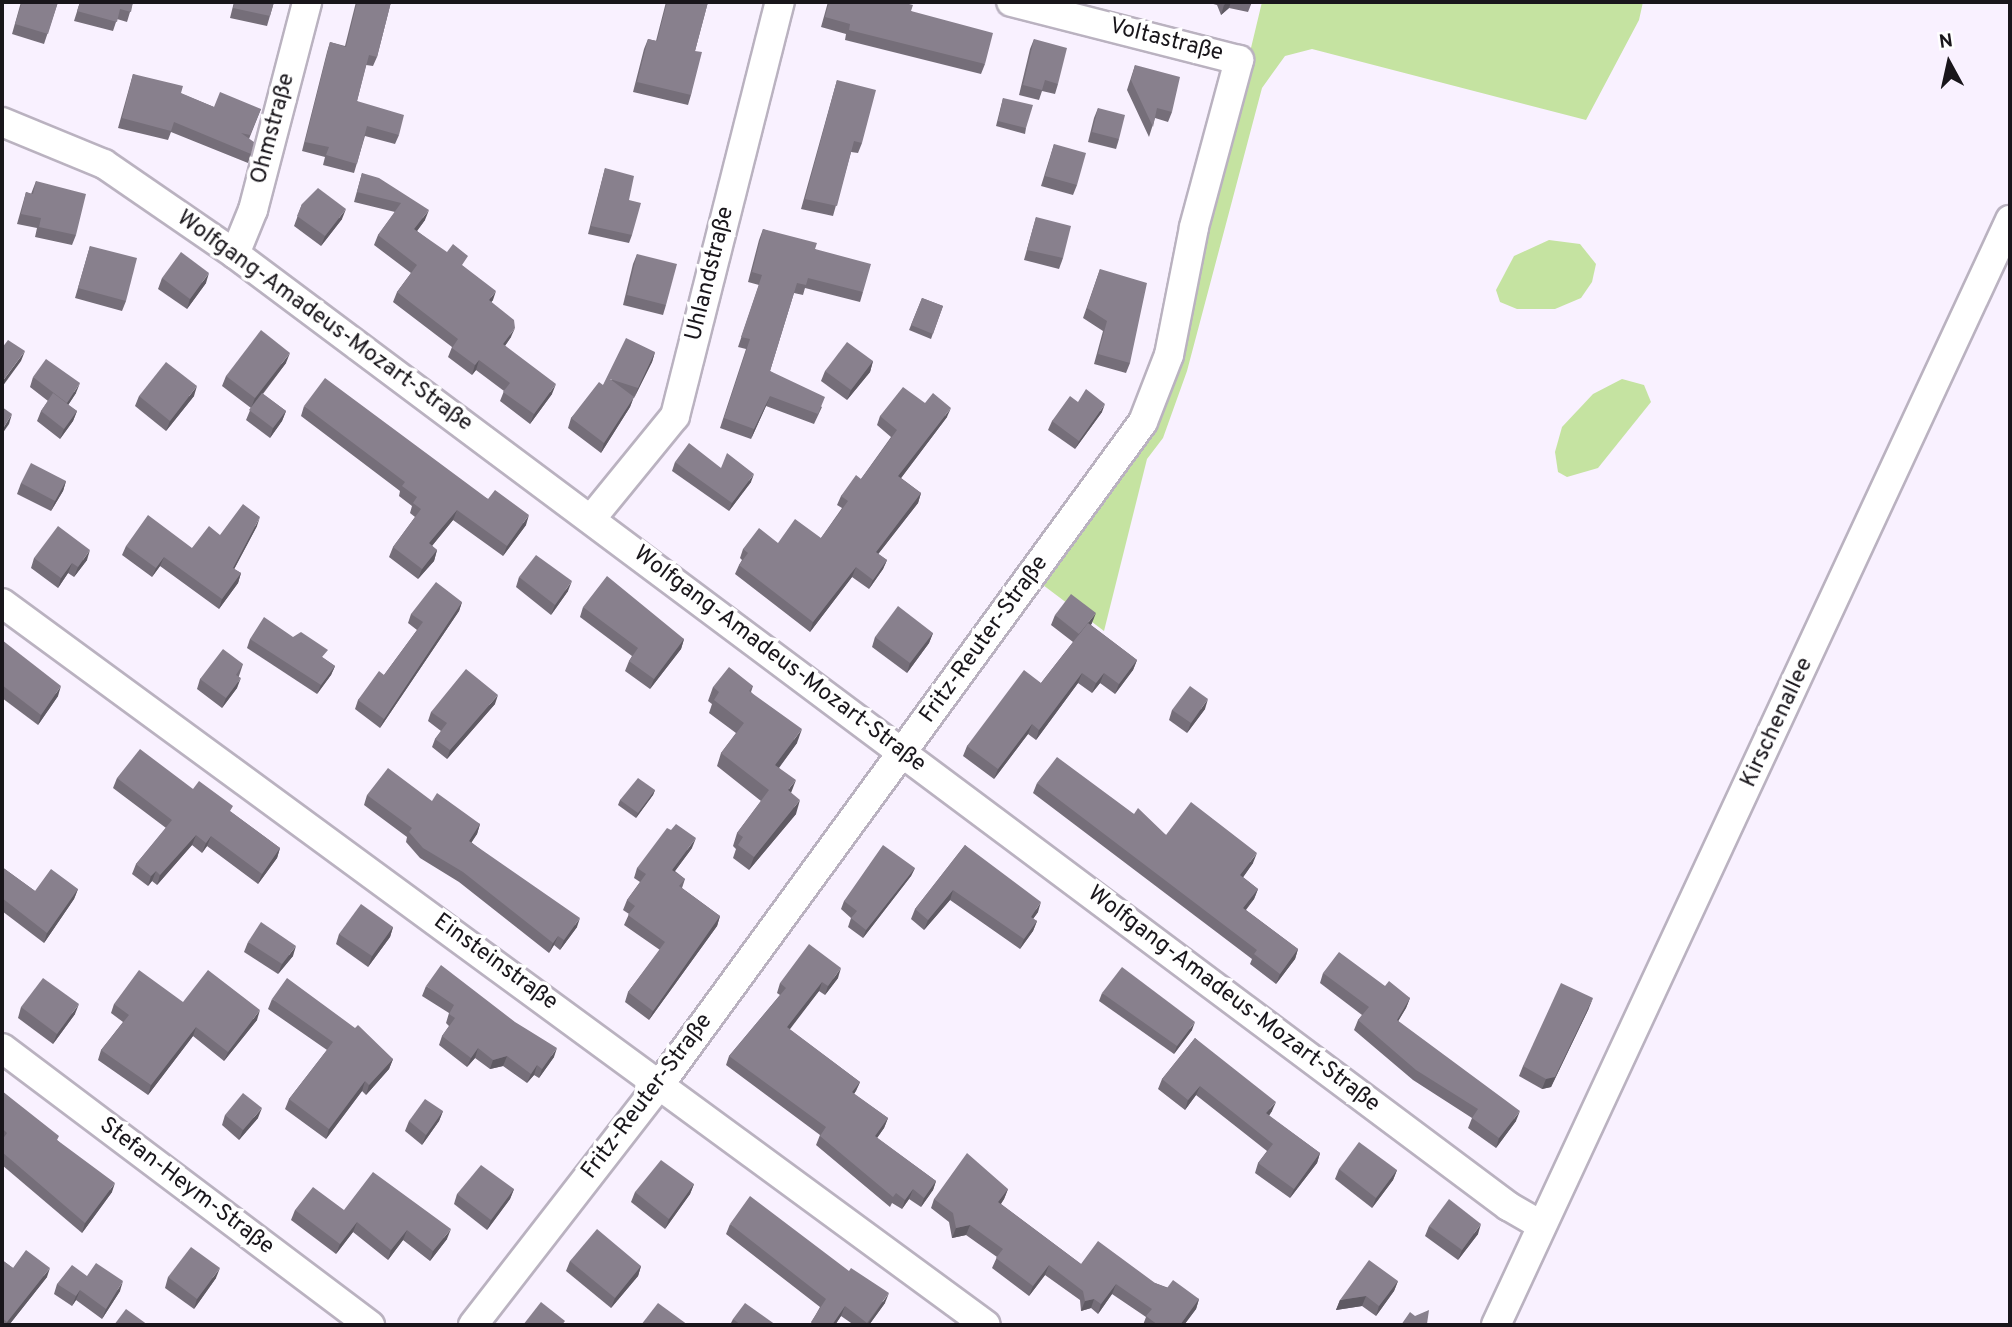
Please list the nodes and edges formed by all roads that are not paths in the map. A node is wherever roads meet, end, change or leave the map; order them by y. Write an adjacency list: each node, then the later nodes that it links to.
1 (307, 2): 7 (street, Ohmstraße)
2 (780, 2): 8 (street, Uhlandstraße)
3 (1012, 2): 4 (street, Voltastraße)
4 (1239, 60): 10 (street, Fritz-Reuter-Straße)
5 (2, 121): 7 (street, Wolfgang-Amadeus-Mozart-Straße)
6 (2010, 220): 13 (street, Kirschenallee)
7 (235, 254): 8 (street, Wolfgang-Amadeus-Mozart-Straße)
8 (591, 519): 10 (street, Wolfgang-Amadeus-Mozart-Straße)
9 (2, 603): 12 (street, Einsteinstraße)
10 (902, 752): 12 (street, Fritz-Reuter-Straße); 13 (street, Wolfgang-Amadeus-Mozart-Straße)
11 (2, 1048): 14 (street, Stefan-Heym-Straße)
12 (660, 1084): 15 (street, Fritz-Reuter-Straße); 16 (street, Einsteinstraße)
13 (1541, 1224): 17 (street, Kirschenallee)
14 (370, 1325)
15 (473, 1325)
16 (986, 1325)
17 (1496, 1325)

